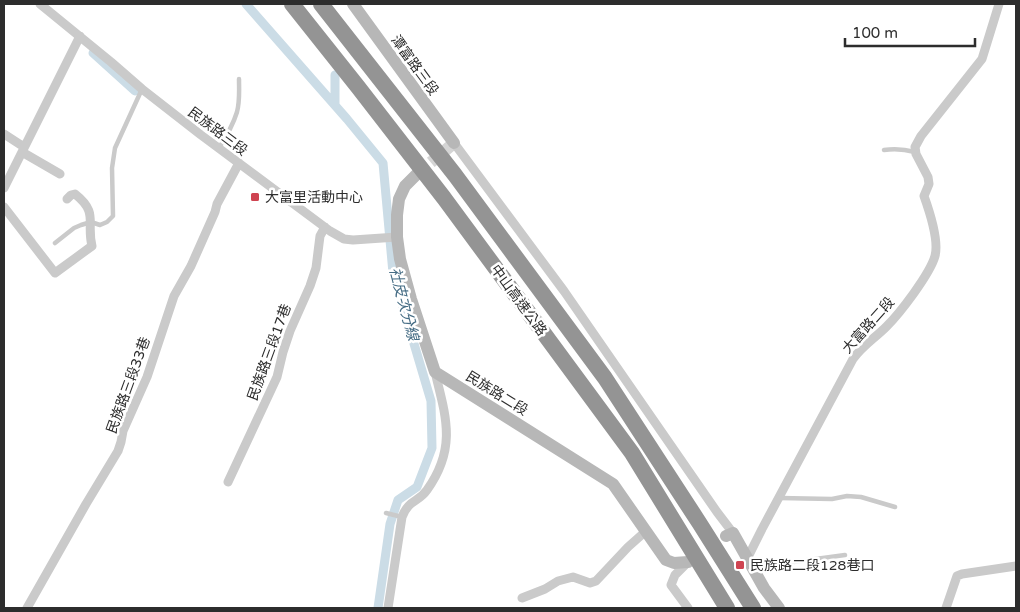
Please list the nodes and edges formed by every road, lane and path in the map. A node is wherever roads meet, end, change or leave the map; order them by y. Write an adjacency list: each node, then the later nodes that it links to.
1 (40, 4): 6 (street, 民族路三段)
2 (292, 4): 43 (highway, 中山高速公路)
3 (321, 4): 44 (highway, 中山高速公路)
4 (353, 4): 10 (street, 潭富路三段)
5 (999, 4): 14 (street)
6 (80, 36): 8 (street, 民族路三段); 12 (street)
7 (239, 79): 11 (lane)
8 (142, 89): 11 (street, 民族路三段); 21 (lane)
9 (4, 134): 12 (street)
10 (454, 143): 32 (street)
11 (219, 148): 15 (street, 民族路三段)
12 (23, 150): 16 (street); 18 (street)
13 (884, 150): 14 (lane)
14 (916, 152): 27 (street, 大富路二段)
15 (239, 163): 22 (street, 民族路三段); 40 (street, 民族路三段33巷)
16 (60, 174)
17 (417, 174): 23 (street)
18 (4, 188)
19 (67, 199): 21 (street)
20 (4, 207): 21 (street)
21 (91, 222): 24 (lane)
22 (325, 227): 23 (street, 民族路三段); 26 (street, 民族路三段17巷)
23 (391, 238): 25 (street)
24 (55, 243)
25 (435, 372): 30 (street); 31 (street, 民族路二段)
26 (228, 482)
27 (778, 498): 28 (lane); 36 (street, 大富路二段)
28 (895, 508)
29 (386, 513): 30 (lane)
30 (400, 517): 41 (street)
31 (646, 531): 34 (street, 民族路二段); 39 (street)
32 (730, 535): 36 (street)
33 (845, 555): 36 (lane)
34 (666, 560): 35 (street); 38 (street)
35 (688, 562): 38 (street)
36 (749, 562): 45 (street)
37 (1016, 566): 46 (street)
38 (675, 575): 42 (street)
39 (522, 598)
40 (27, 608)
41 (388, 608)
42 (688, 608)
43 (727, 608)
44 (753, 608)
45 (780, 608)
46 (946, 608)

